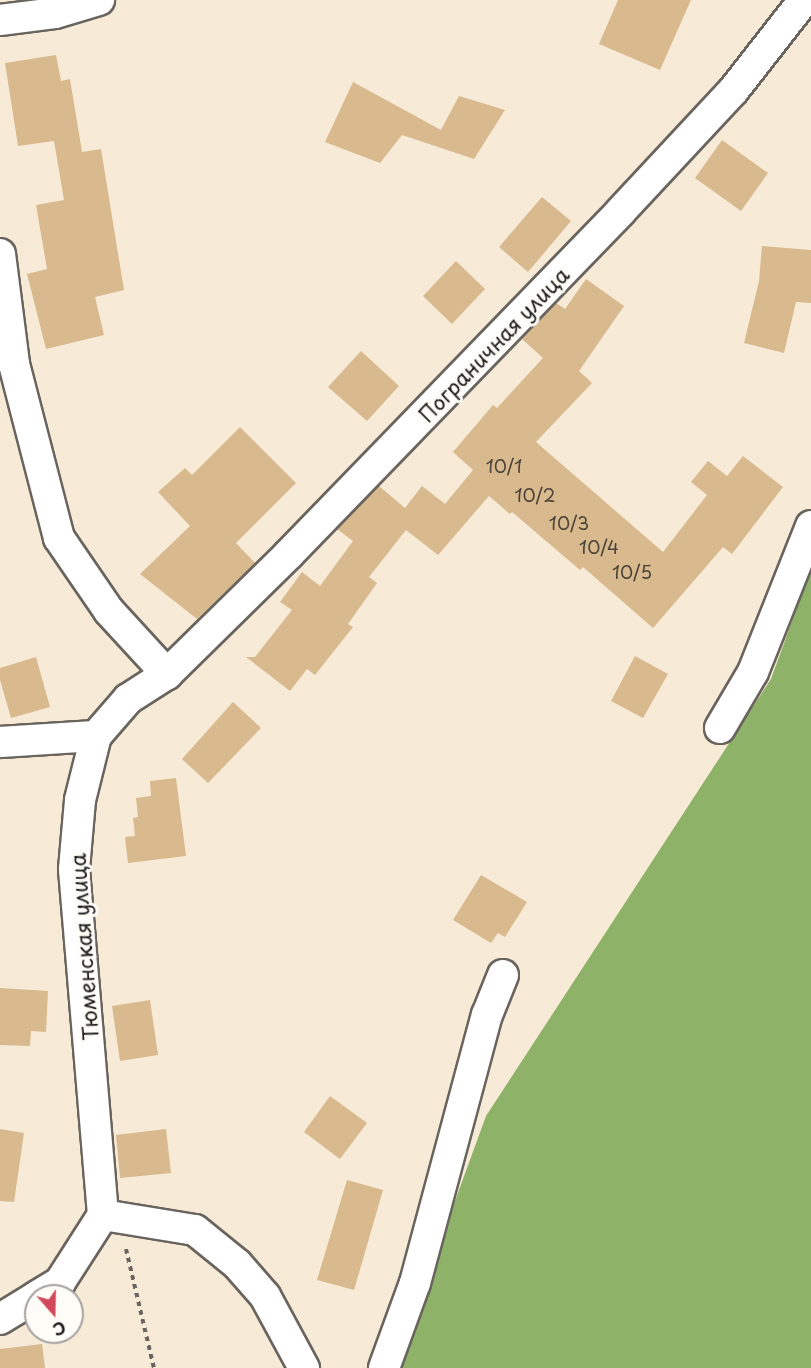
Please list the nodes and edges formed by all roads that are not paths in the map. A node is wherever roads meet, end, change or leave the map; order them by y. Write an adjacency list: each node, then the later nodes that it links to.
1 (99, 0): 3 (street)
2 (804, 0): 6 (street, Пограничная улица)
3 (0, 20)
4 (0, 254): 6 (street)
5 (811, 526): 7 (street)
6 (167, 674): 8 (street, Тюменская улица)
7 (720, 728)
8 (96, 736): 9 (street); 11 (street, Тюменская улица)
9 (0, 742)
10 (503, 975): 16 (street)
11 (112, 1216): 12 (street); 15 (street)
12 (57, 1284)
13 (24, 1304): 14 (street)
14 (0, 1319)
15 (304, 1368)
16 (384, 1368)

